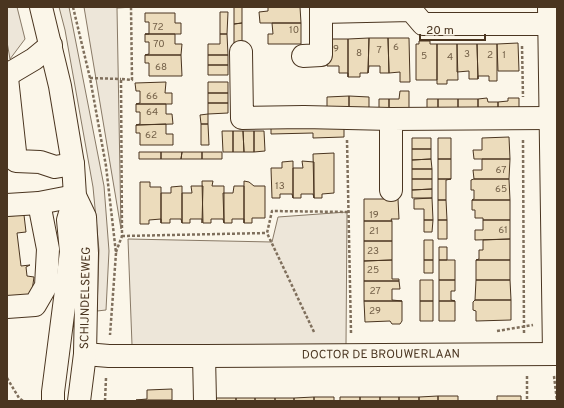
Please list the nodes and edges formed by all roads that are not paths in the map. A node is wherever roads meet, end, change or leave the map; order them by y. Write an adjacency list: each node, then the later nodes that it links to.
1 (41, 7): 5 (street, SCHIJNDELSEWEG)
2 (347, 9): 3 (street); 4 (street)
3 (321, 10): 7 (street)
4 (549, 15): 10 (street)
5 (51, 45): 8 (street); 12 (street, SCHIJNDELSEWEG)
6 (241, 52): 11 (street)
7 (303, 56)
8 (7, 75)
9 (7, 78): 12 (street)
10 (550, 118): 11 (street); 13 (street)
11 (391, 119): 14 (street)
12 (72, 164): 15 (street, SCHIJNDELSEWEG)
13 (554, 164): 21 (street)
14 (391, 190)
15 (76, 196): 16 (street); 19 (street, SCHIJNDELSEWEG); 20 (street, SCHIJNDELSEWEG)
16 (38, 203): 17 (street); 18 (street)
17 (7, 205)
18 (7, 307)
19 (62, 313): 20 (street); 23 (street, SCHIJNDELSEWEG)
20 (85, 354): 22 (street, DOCTOR DE BROUWERLAAN); 24 (street, SCHIJNDELSEWEG)
21 (556, 354): 22 (street, DOCTOR DE BROUWERLAAN)
22 (204, 356): 25 (street)
23 (54, 401)
24 (79, 401)
25 (205, 401)

